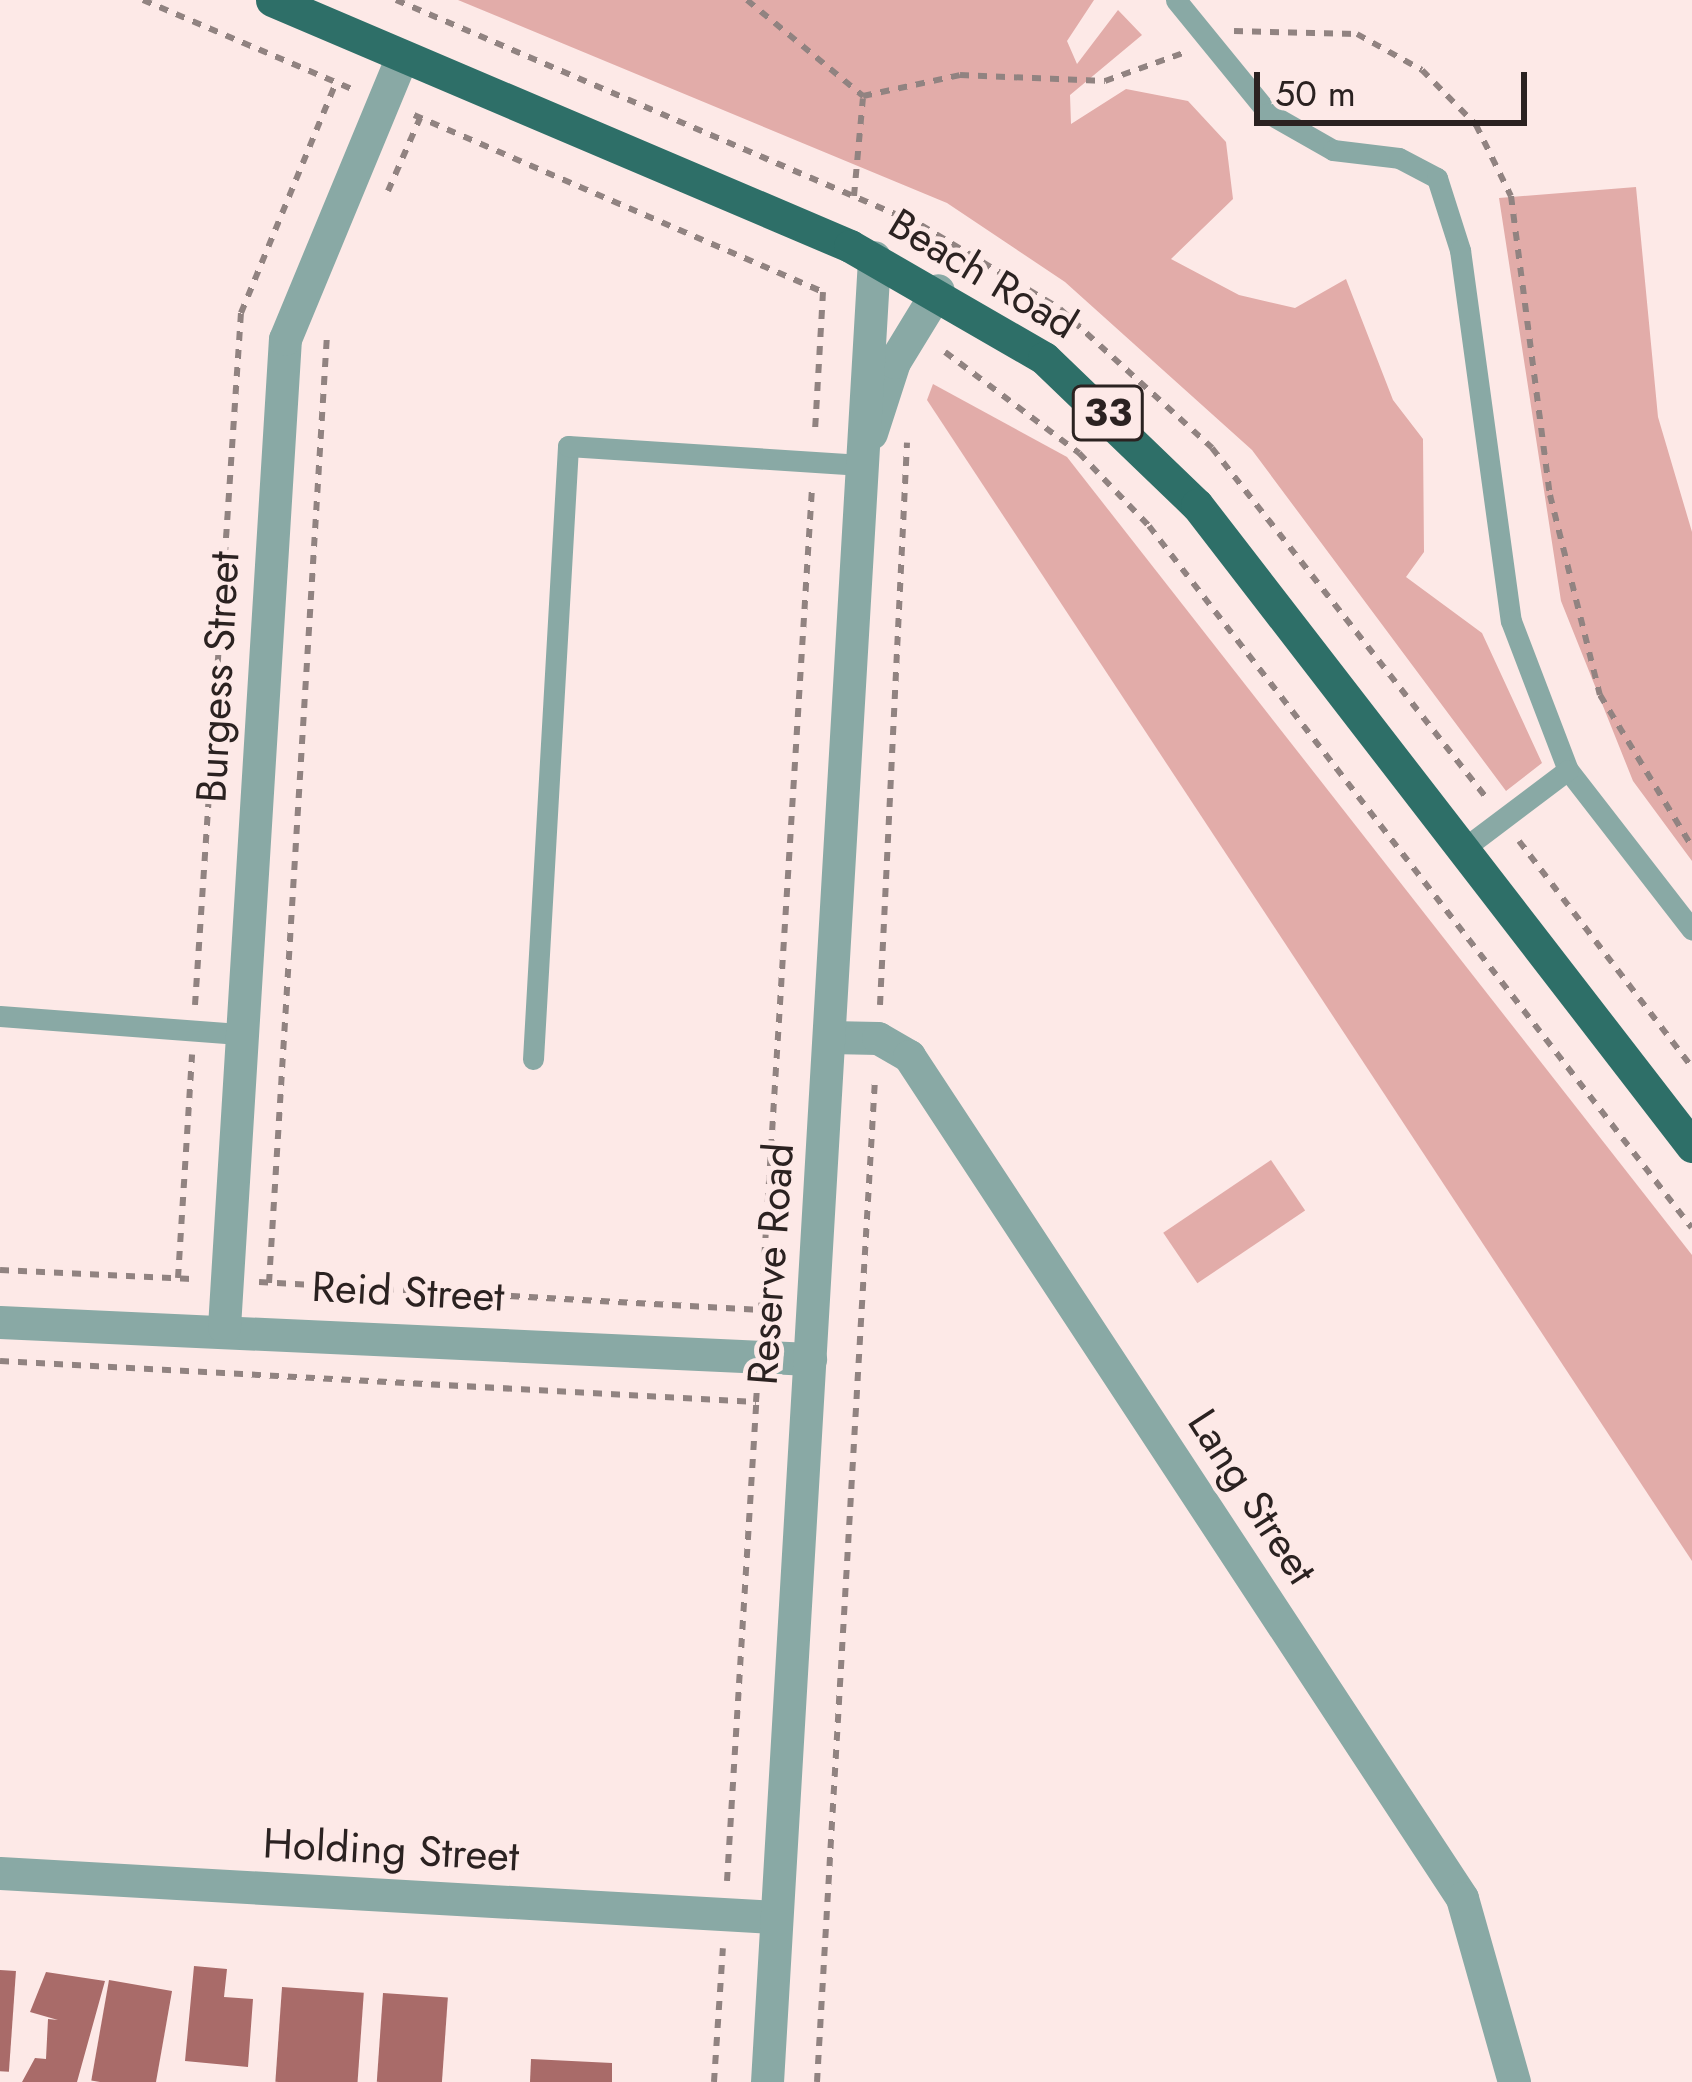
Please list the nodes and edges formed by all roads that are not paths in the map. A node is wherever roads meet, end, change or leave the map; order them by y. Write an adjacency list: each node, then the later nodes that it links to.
1 (272, 0): 3 (main road, Beach Road / 33)
2 (1176, 0): 7 (lane)
3 (402, 56): 4 (main road, Beach Road / 33); 11 (street, Burgess Street)
4 (874, 257): 5 (main road, Beach Road / 33); 6 (street, Reserve Road)
5 (938, 290): 6 (street, Reserve Road); 8 (main road, Beach Road / 33)
6 (865, 459): 12 (street, Reserve Road); 13 (lane)
7 (1568, 770): 8 (lane); 9 (lane)
8 (1463, 849): 14 (main road, Beach Road / 33)
9 (1692, 930)
10 (0, 1016): 11 (lane)
11 (242, 1034): 16 (street, Burgess Street)
12 (830, 1037): 17 (street, Reserve Road); 21 (street, Lang Street)
13 (533, 1059)
14 (1692, 1146)
15 (0, 1322): 16 (street, Reid Street)
16 (224, 1327): 17 (street, Reid Street)
17 (810, 1358): 19 (street, Reserve Road)
18 (0, 1874): 19 (street, Holding Street)
19 (776, 1917): 20 (street, Reserve Road)
20 (766, 2082)
21 (1514, 2082)

